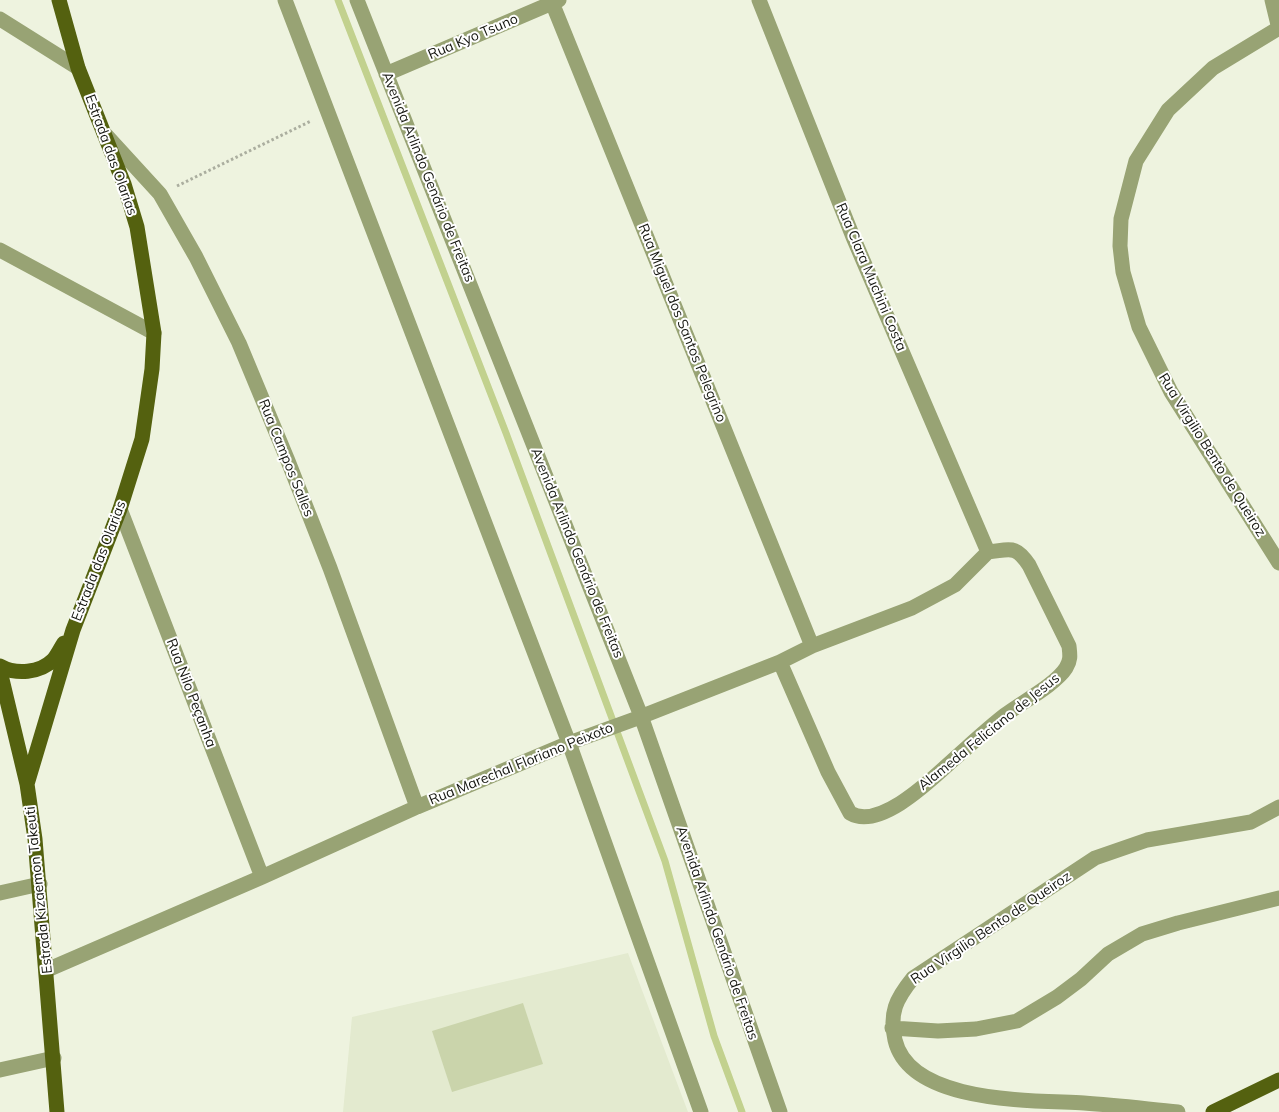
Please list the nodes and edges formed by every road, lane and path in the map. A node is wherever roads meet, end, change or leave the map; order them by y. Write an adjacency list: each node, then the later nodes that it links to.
1 (59, 0): 9 (main road, Estrada das Olarias)
2 (284, 0): 11 (street)
3 (357, 0): 10 (street, Avenida Arlindo Genário de Freitas)
4 (759, 0): 17 (street, Rua Clara Muchini Costa)
5 (1272, 0): 8 (street)
6 (554, 1): 10 (street, Rua Kyo Tsuno); 20 (street, Rua Miguel dos Santos Pelegrino)
7 (0, 19): 9 (street)
8 (1279, 28): 18 (street, Rua Virgilio Bento de Queiroz)
9 (78, 68): 12 (main road, Estrada das Olarias)
10 (386, 74): 24 (street, Avenida Arlindo Genário de Freitas)
11 (327, 113): 13 (path); 25 (street)
12 (106, 136): 13 (street, Rua Campos Salles); 15 (main road, Estrada das Olarias)
13 (160, 194): 28 (street, Rua Campos Salles)
14 (0, 250): 15 (street)
15 (154, 333): 16 (main road, Estrada das Olarias)
16 (120, 509): 19 (main road, Estrada das Olarias); 29 (street, Rua Nilo Peçanha)
17 (988, 552): 20 (street, Rua Marechal Floriano Peixoto); 21 (street, Alameda Feliciano de Jesus)
18 (1279, 563)
19 (73, 630): 22 (main road, Estrada das Olarias); 26 (main road, Estrada das Olarias)
20 (812, 646): 21 (street, Rua Marechal Floriano Peixoto)
21 (780, 662): 24 (street, Rua Marechal Floriano Peixoto)
22 (0, 666)
23 (0, 671): 26 (main road, Estrada Kizaemon Takeuti)
24 (638, 718): 25 (street, Rua Marechal Floriano Peixoto); 40 (street, Avenida Arlindo Genário de Freitas)
25 (570, 742): 28 (street, Rua Marechal Floriano Peixoto); 39 (street)
26 (27, 784): 30 (main road, Estrada Kizaemon Takeuti)
27 (1279, 806): 34 (street, Rua Virgilio Bento de Queiroz)
28 (417, 807): 29 (street, Rua Marechal Floriano Peixoto)
29 (262, 877): 33 (street, Rua Marechal Floriano Peixoto)
30 (40, 884): 31 (street); 33 (main road, Estrada Kizaemon Takeuti)
31 (0, 893)
32 (1279, 898): 34 (street)
33 (47, 970): 35 (main road, Estrada Kizaemon Takeuti)
34 (892, 1028): 41 (street, Rua Virgilio Bento de Queiroz)
35 (54, 1058): 36 (street); 38 (main road, Estrada Kizaemon Takeuti)
36 (0, 1070)
37 (1279, 1080): 42 (main road)
38 (58, 1112)
39 (701, 1112)
40 (780, 1112)
41 (1178, 1112)
42 (1213, 1112)

